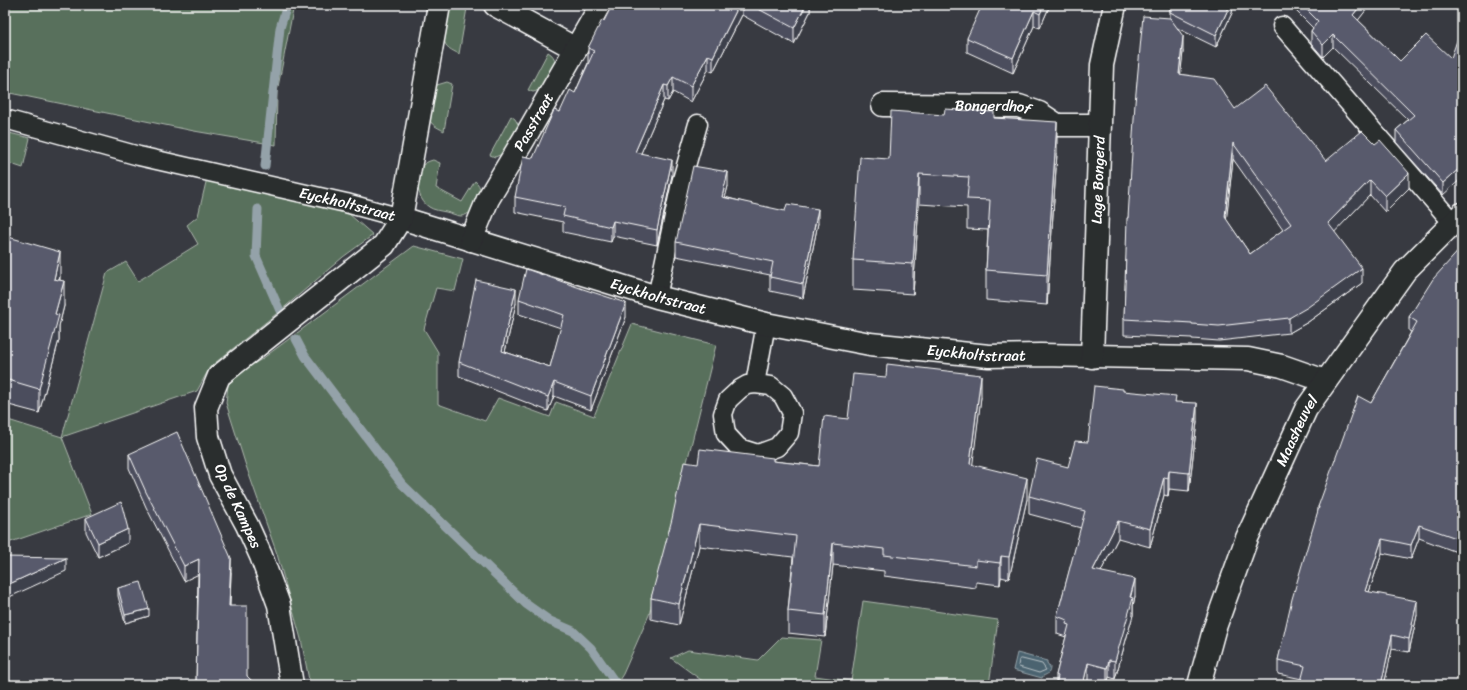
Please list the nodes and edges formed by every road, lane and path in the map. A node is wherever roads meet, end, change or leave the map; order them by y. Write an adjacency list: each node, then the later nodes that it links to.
1 (439, 5): 11 (street)
2 (495, 5): 6 (street)
3 (601, 5): 6 (street, Passtraat)
4 (1115, 5): 10 (street, Lage Bongerd)
5 (1282, 26): 12 (lane)
6 (576, 49): 13 (street, Passtraat)
7 (882, 105): 10 (street, Bongerdhof)
8 (5, 119): 11 (lane, Eyckholtstraat)
9 (698, 124): 14 (lane)
10 (1099, 125): 16 (street, Lage Bongerd)
11 (400, 218): 13 (street, Eyckholtstraat); 19 (street, Op de Kampes)
12 (1458, 218): 17 (street, Maasheuvel)
13 (471, 240): 14 (street, Eyckholtstraat)
14 (657, 297): 15 (street, Eyckholtstraat)
15 (766, 324): 16 (street, Eyckholtstraat); 18 (lane)
16 (1092, 357): 17 (street, Eyckholtstraat)
17 (1325, 381): 20 (street, Maasheuvel)
18 (755, 384)
19 (292, 685)
20 (1199, 685)

